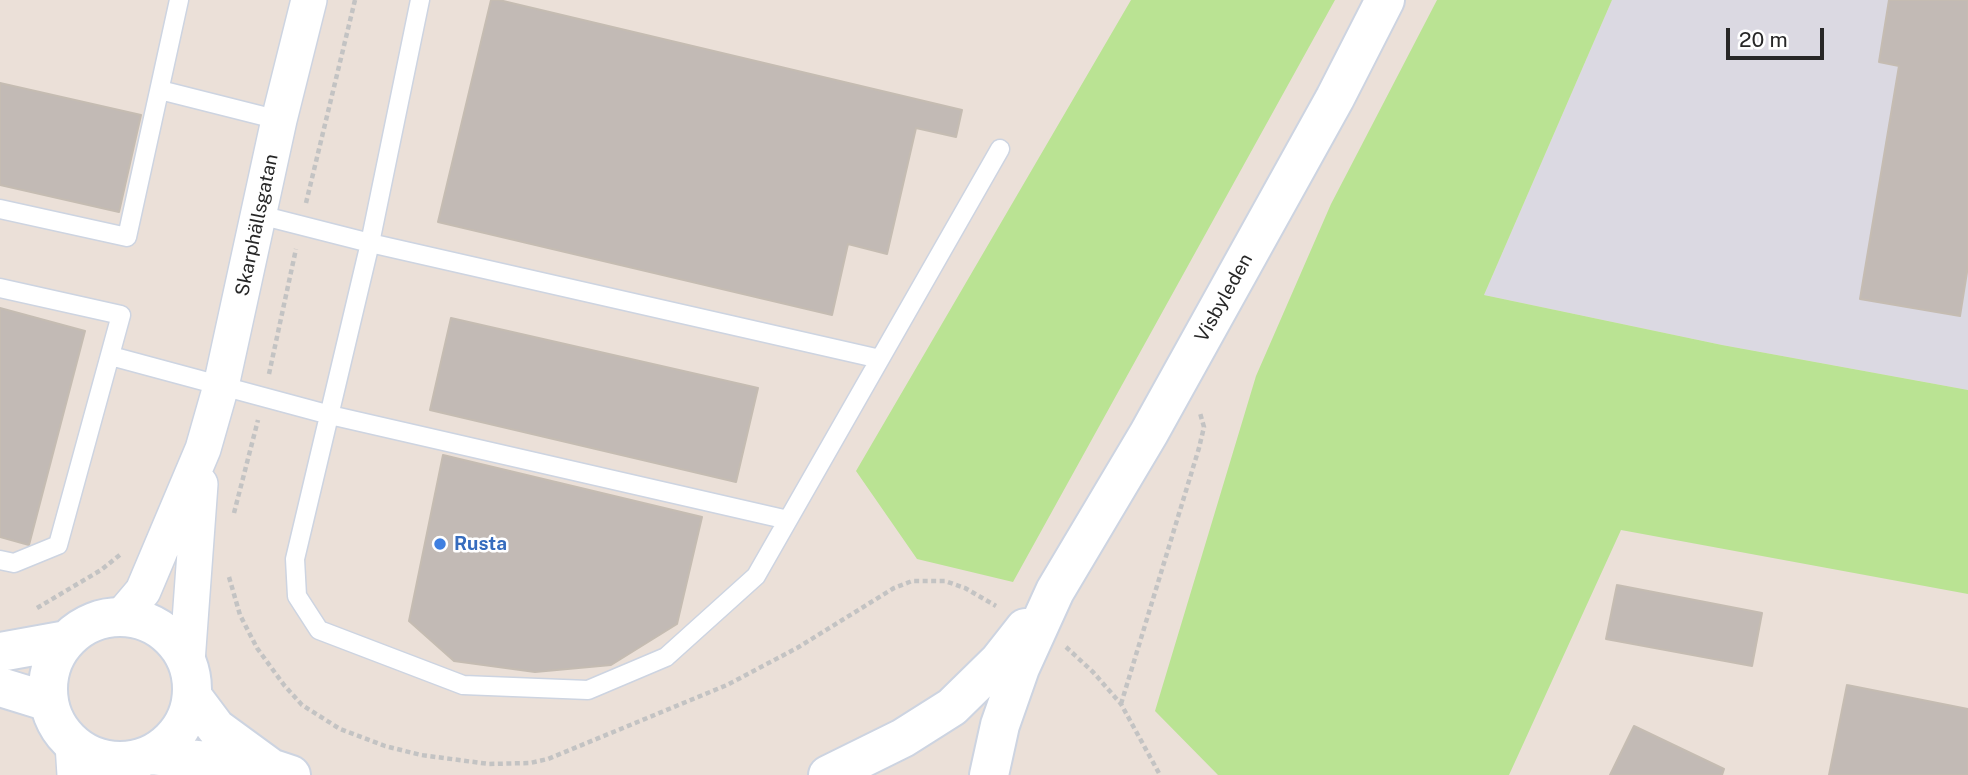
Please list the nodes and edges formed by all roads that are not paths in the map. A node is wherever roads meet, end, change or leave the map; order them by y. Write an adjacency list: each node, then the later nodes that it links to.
1 (179, 0): 5 (lane)
2 (309, 0): 6 (street, Skarphällsgatan)
3 (420, 0): 10 (lane)
4 (1385, 0): 19 (main road, Visbyleden)
5 (160, 90): 6 (lane); 8 (lane)
6 (279, 120): 9 (street, Skarphällsgatan)
7 (1000, 149): 13 (lane)
8 (0, 209)
9 (260, 215): 10 (lane); 14 (street, Skarphällsgatan)
10 (370, 243): 13 (lane); 15 (lane)
11 (0, 288): 12 (lane)
12 (111, 356): 14 (lane); 18 (lane)
13 (880, 359): 17 (lane)
14 (221, 386): 15 (lane); 16 (street, Skarphällsgatan)
15 (330, 415): 17 (lane); 17 (lane)
16 (204, 449): 20 (street, Skarphällsgatan); 23 (street, Skarphällsgatan)
17 (788, 520)
18 (0, 560)
19 (1055, 591): 29 (main road, Visbyleden); 30 (main road, Visbyleden)
20 (121, 617): 21 (main road); 23 (main road)
21 (67, 640): 22 (main road); 25 (main road)
22 (0, 652)
23 (189, 679): 27 (main road); 28 (main road)
24 (0, 687): 25 (main road)
25 (49, 702): 26 (main road)
26 (74, 759): 27 (main road)
27 (131, 764): 28 (main road)
28 (280, 771)
29 (828, 775)
30 (989, 775)

